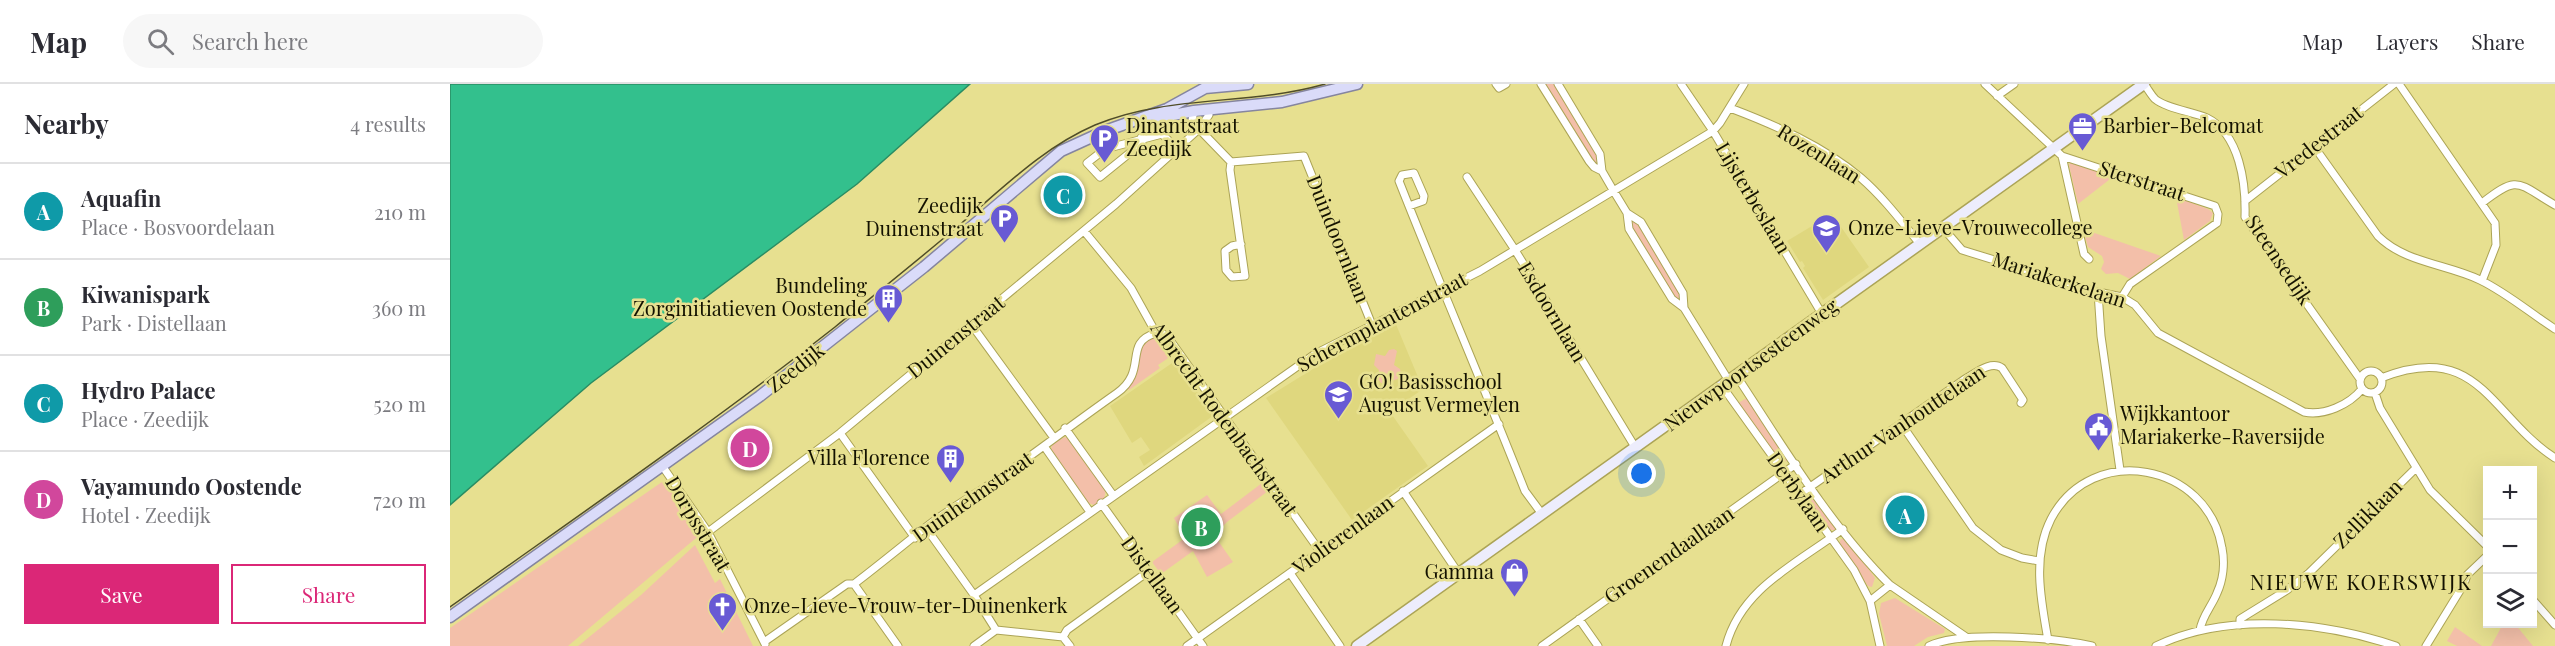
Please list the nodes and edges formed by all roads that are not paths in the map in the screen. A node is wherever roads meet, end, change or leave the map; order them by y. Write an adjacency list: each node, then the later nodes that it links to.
1 (1248, 84): 14 (main road, Zeedijk)
2 (1357, 84): 17 (main road, Zeedijk)
3 (1496, 84): 4 (street)
4 (1506, 84)
5 (1541, 84): 27 (street)
6 (1557, 84): 27 (street)
7 (1681, 84): 21 (street, Lijsterbeslaan)
8 (1744, 84): 16 (street)
9 (1985, 84): 15 (street)
10 (2014, 84): 15 (street)
11 (2394, 84): 23 (street, Vredestraat)
12 (2399, 84): 31 (street)
13 (2138, 86): 25 (main road, Nieuwpoortsesteenweg); 30 (street, Steensedijk)
14 (1199, 92): 18 (main road); 19 (main road, Zeedijk)
15 (1997, 96): 25 (street)
16 (1730, 108): 21 (street); 38 (street, Rozenlaan)
17 (1209, 110): 18 (main road, Zeedijk); 20 (street, Duinenstraat)
18 (1194, 111): 19 (main road, Zeedijk); 20 (street)
19 (1139, 120): 67 (main road, Zeedijk)
20 (1197, 130): 24 (street, Duinenstraat); 26 (street)
21 (1713, 131): 29 (street, Schermplantenstraat); 46 (street, Lijsterbeslaan)
22 (1141, 138): 22 (street); 24 (street)
23 (2313, 145): 30 (street, Vredestraat); 41 (street)
24 (1177, 149): 36 (street, Duinenstraat)
25 (2058, 152): 35 (main road, Nieuwpoortsesteenweg); 40 (street); 44 (street, Sterstraat)
26 (1231, 162): 37 (street); 48 (street, Duindoornlaan)
27 (1602, 171): 29 (street)
28 (1467, 177): 39 (street, Esdoornlaan)
29 (1613, 190): 34 (street); 39 (street, Schermplantenstraat)
30 (2245, 201): 51 (street, Steensedijk)
31 (2482, 202): 32 (street); 41 (street)
32 (2555, 205)
33 (1409, 206): 33 (street); 42 (street)
34 (1628, 213): 45 (street); 45 (street)
35 (1943, 228): 38 (main road, Nieuwpoortsesteenweg); 43 (street, Mariakerkelaan)
36 (1084, 231): 47 (street, Duinenstraat); 50 (street, Albrecht Rodenbachstraat)
37 (1241, 244): 37 (street)
38 (1920, 244): 46 (main road, Nieuwpoortsesteenweg)
39 (1515, 250): 42 (street, Schermplantenstraat); 64 (street, Esdoornlaan)
40 (2089, 259)
41 (2482, 281): 49 (street)
42 (1443, 290): 48 (street, Schermplantenstraat); 58 (street)
43 (2098, 292): 44 (street, Mariakerkelaan); 69 (street)
44 (2122, 297): 54 (street, Mariakerkelaan)
45 (1684, 308): 53 (street)
46 (1822, 314): 53 (main road, Nieuwpoortsesteenweg)
47 (972, 324): 61 (street, Duinenstraat); 62 (street)
48 (1371, 325): 57 (street, Schermplantenstraat)
49 (2555, 329)
50 (1156, 333): 57 (street, Albrecht Rodenbachstraat); 60 (street, Duinhelmstraat)
51 (2363, 376): 52 (street); 54 (street)
52 (2381, 378): 55 (street); 65 (street)
53 (1729, 381): 64 (main road, Nieuwpoortsesteenweg); 66 (street, Derbylaan); 70 (street, Derbylaan)
54 (2361, 388): 55 (street)
55 (2375, 393): 68 (street)
56 (2022, 403): 59 (street, Arthur Vanhouttelaan)
57 (1225, 416): 73 (street, Schermplantenstraat); 84 (street, Albrecht Rodenbachstraat)
58 (1498, 424): 72 (street, Violierenlaan); 77 (street)
59 (1902, 425): 71 (street, Arthur Vanhouttelaan); 86 (street)
60 (1065, 429): 62 (street, Duinhelmstraat); 73 (street)
61 (840, 434): 80 (street, Duinenstraat); 81 (street)
62 (1054, 438): 63 (street, Duinhelmstraat)
63 (1044, 446): 76 (street); 78 (street, Duinhelmstraat)
64 (1635, 447): 77 (main road, Nieuwpoortsesteenweg)
65 (2555, 458)
66 (1796, 464): 70 (street, Groenendaallaan); 71 (street, Derbylaan)
67 (663, 467): 80 (street, Dorpsstraat); 95 (main road, Zeedijk)
68 (2415, 469): 83 (street); 97 (street, Zelliklaan)
69 (2120, 470): 86 (street); 100 (street)
70 (1784, 473): 74 (street, Derbylaan); 96 (street, Groenendaallaan)
71 (1811, 486): 74 (street, Arthur Vanhouttelaan); 79 (street, Derbylaan)
72 (1403, 491): 84 (street, Violierenlaan); 89 (street)
73 (1113, 495): 75 (street, Schermplantenstraat)
74 (1800, 495): 82 (street, Derbylaan)
75 (1101, 503): 76 (street, Schermplantenstraat); 87 (street, Distellaan)
76 (1090, 512): 92 (street, Schermplantenstraat)
77 (1542, 514): 89 (main road, Nieuwpoortsesteenweg)
78 (926, 528): 81 (street, Duinhelmstraat); 92 (street)
79 (1843, 529): 82 (street); 91 (street, Derbylaan)
80 (708, 532): 105 (street, Dorpsstraat)
81 (915, 538): 90 (street, Duinhelmstraat)
82 (1831, 538): 93 (street, Derbylaan); 115 (street)
83 (2483, 543)
84 (1319, 550): 88 (street, Violierenlaan)
85 (2483, 559): 121 (street)
86 (2040, 561): 104 (street)
87 (1149, 571): 101 (street); 103 (street, Distellaan)
88 (1290, 573): 103 (street, Violierenlaan); 111 (street)
89 (1459, 574): 112 (main road, Nieuwpoortsesteenweg)
90 (854, 584): 105 (street, Duinhelmstraat); 106 (street)
91 (1890, 585): 93 (street); 102 (street, Derbylaan)
92 (974, 595): 99 (street)
93 (1870, 601): 116 (street, Derbylaan)
94 (2537, 605): 98 (street)
95 (450, 617)
96 (1579, 620): 113 (street, Groenendaallaan); 114 (street)
97 (2240, 625): 100 (street); 120 (street)
98 (2555, 625)
99 (996, 630): 101 (street); 107 (street)
100 (2200, 630): 119 (street)
101 (1063, 637): 108 (street)
102 (1966, 637): 104 (street); 117 (street)
103 (1198, 639): 109 (street, Violierenlaan); 110 (street, Distellaan)
104 (2048, 640): 118 (street)
105 (765, 644)
106 (898, 646)
107 (974, 646)
108 (1070, 646)
109 (1187, 646)
110 (1203, 646)
111 (1340, 646)
112 (1357, 646)
113 (1542, 646)
114 (1598, 646)
115 (1726, 646)
116 (1880, 646)
117 (1929, 646)
118 (2092, 646)
119 (2156, 646)
120 (2396, 646)
121 (2426, 646)

